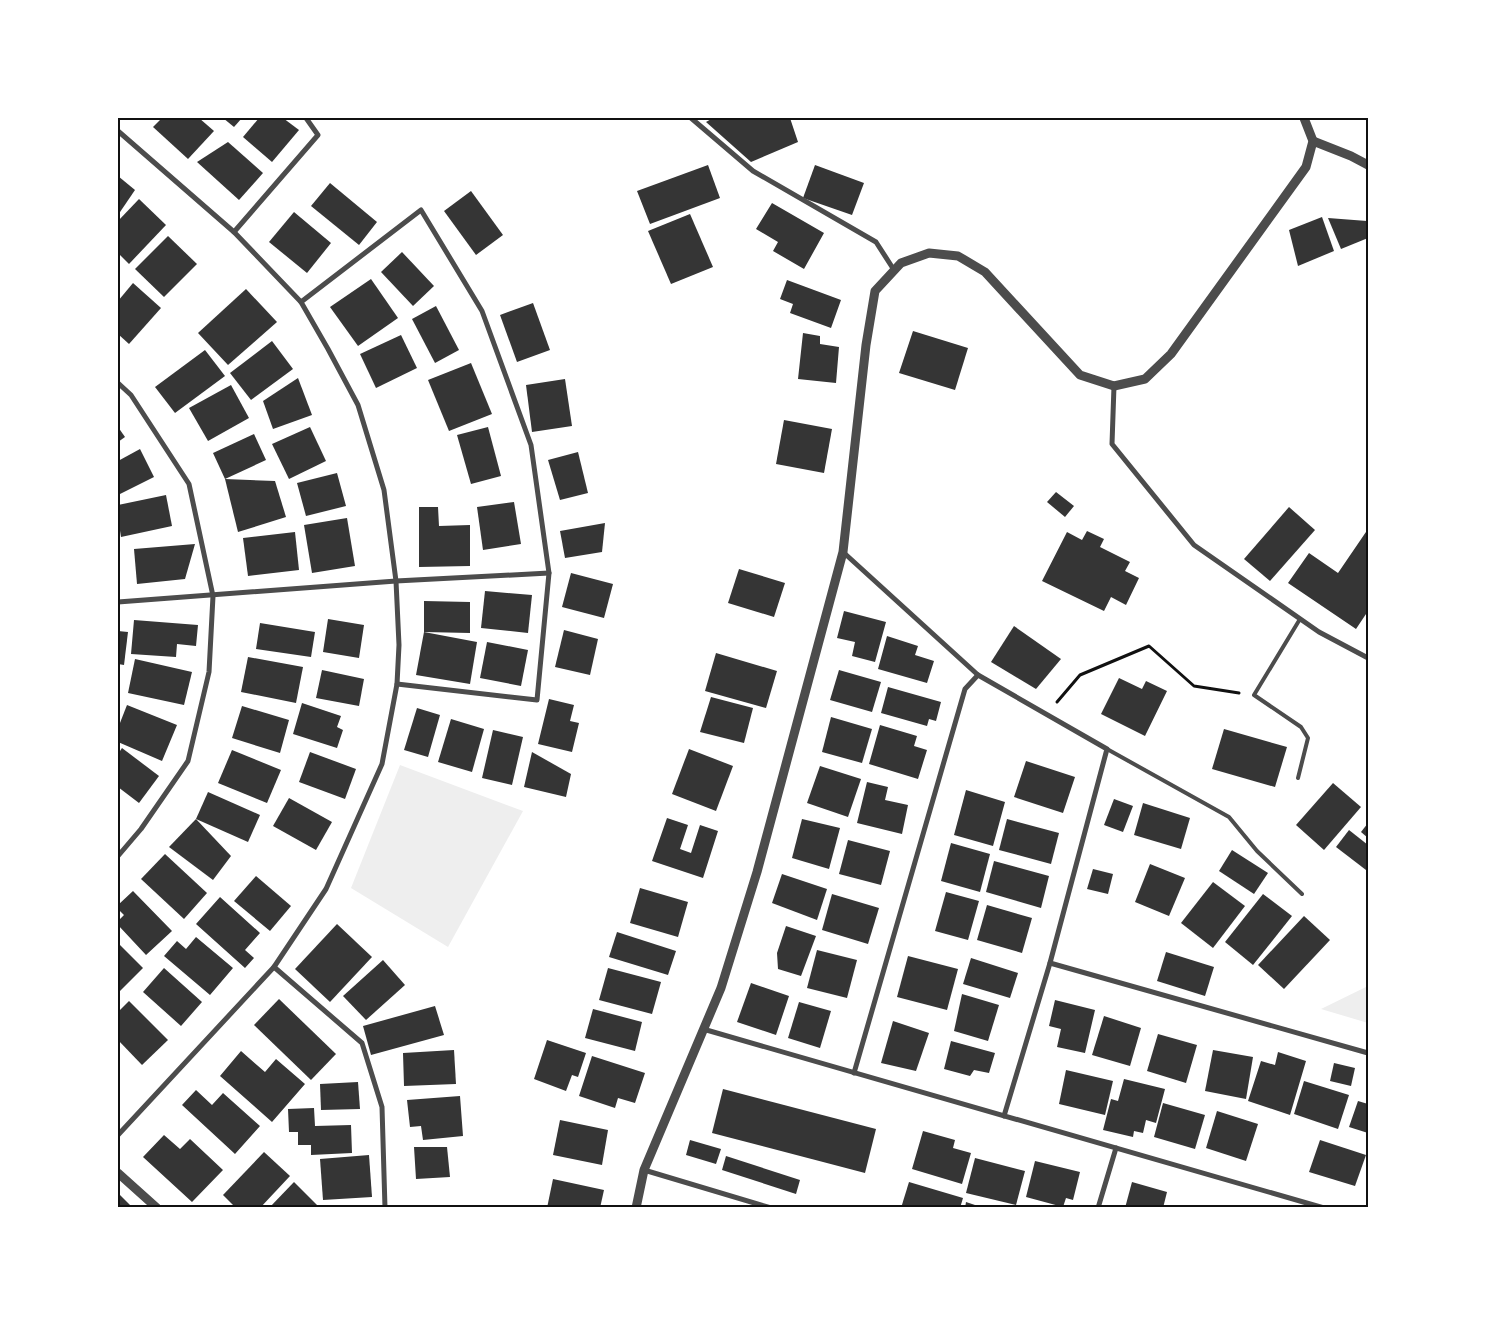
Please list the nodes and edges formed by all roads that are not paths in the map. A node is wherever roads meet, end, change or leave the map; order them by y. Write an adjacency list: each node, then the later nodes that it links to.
1 (306, 118): 7 (street)
2 (691, 118): 8 (street)
3 (1304, 118): 5 (street)
4 (118, 131): 7 (street)
5 (1313, 141): 6 (street); 11 (street)
6 (1368, 165)
7 (234, 232): 9 (street)
8 (894, 270): 11 (street); 12 (street)
9 (301, 302): 13 (street); 14 (street)
10 (118, 383): 15 (street)
11 (1114, 386): 17 (street)
12 (843, 552): 19 (street); 27 (street)
13 (549, 573): 14 (street); 20 (street)
14 (396, 581): 15 (street); 20 (street)
15 (213, 596): 16 (street); 23 (street)
16 (118, 602)
17 (1300, 619): 18 (street); 22 (lane)
18 (1368, 658)
19 (978, 675): 21 (street); 29 (street)
20 (397, 684): 26 (street)
21 (1107, 748): 24 (lane); 25 (street)
22 (1298, 778)
23 (118, 856)
24 (1302, 894)
25 (1050, 963): 28 (street); 30 (street)
26 (274, 967): 31 (street); 36 (street)
27 (703, 1029): 29 (street); 33 (street)
28 (1368, 1053)
29 (854, 1073): 30 (street)
30 (1004, 1116): 32 (street)
31 (118, 1135)
32 (1116, 1148): 39 (street); 40 (street)
33 (644, 1170): 37 (street); 38 (street)
34 (118, 1172): 35 (street)
35 (157, 1208)
36 (386, 1208)
37 (636, 1208)
38 (772, 1208)
39 (1098, 1208)
40 (1324, 1208)

